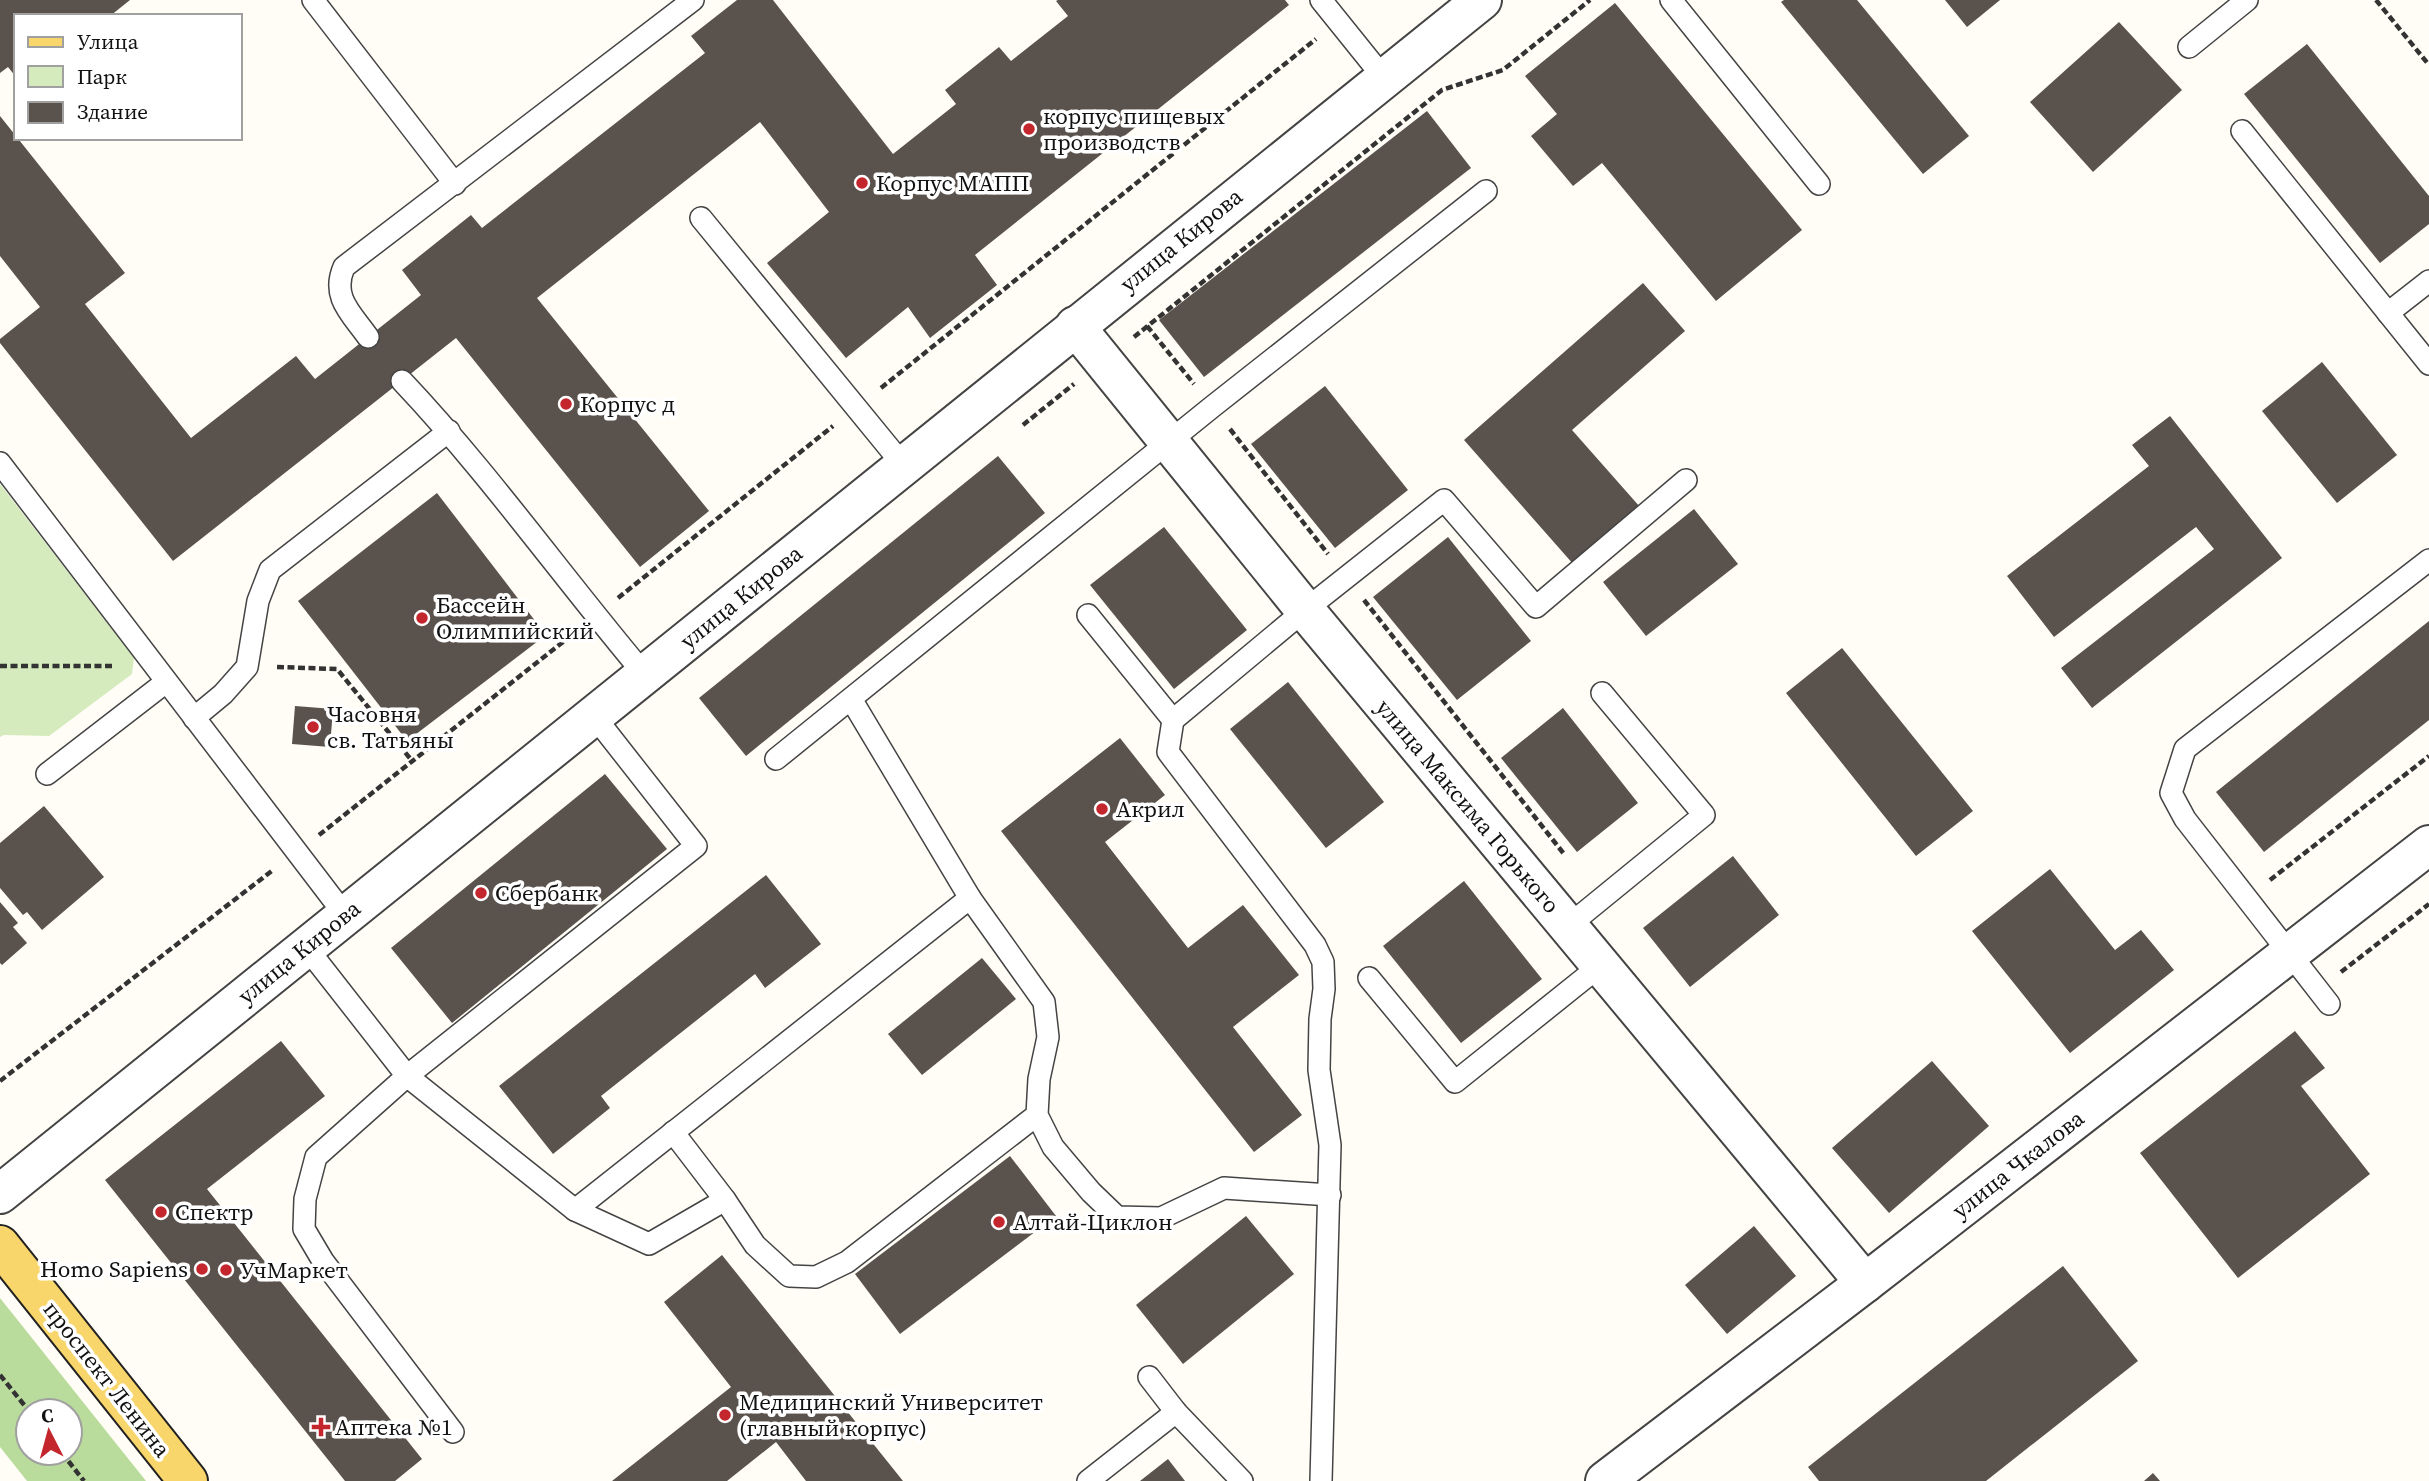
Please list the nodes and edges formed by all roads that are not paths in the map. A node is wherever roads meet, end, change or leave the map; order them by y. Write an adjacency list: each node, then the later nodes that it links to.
1 (313, 0): 10 (lane)
2 (693, 0): 10 (lane)
3 (1321, 0): 8 (lane)
4 (1482, 0): 8 (street, улица Кирова)
5 (1671, 0): 11 (lane)
6 (2247, 0): 7 (lane)
7 (2189, 47)
8 (1383, 77): 16 (street, улица Кирова)
9 (2242, 131): 15 (lane)
10 (456, 184): 17 (lane)
11 (1818, 184)
12 (1486, 191): 21 (lane)
13 (701, 218): 23 (lane)
14 (2429, 281): 15 (lane)
15 (2388, 313): 18 (lane)
16 (1075, 326): 21 (street, улица Максима Горького); 23 (street, улица Кирова)
17 (368, 337)
18 (2429, 365)
19 (402, 381): 20 (lane)
20 (449, 431): 29 (lane); 33 (lane)
21 (1169, 442): 26 (street, улица Максима Горького); 31 (lane)
22 (0, 463): 28 (lane)
23 (904, 466): 29 (street, улица Кирова)
24 (1686, 480): 26 (lane)
25 (2429, 560): 42 (lane)
26 (1306, 610): 34 (lane); 40 (street, улица Максима Горького)
27 (1088, 615): 34 (lane)
28 (159, 674): 33 (lane); 36 (lane)
29 (645, 674): 32 (street, улица Кирова)
30 (1602, 693): 40 (lane)
31 (851, 699): 35 (lane); 38 (lane)
32 (594, 716): 39 (street, улица Кирова); 46 (lane)
33 (194, 718): 39 (lane)
34 (1173, 720): 50 (lane)
35 (776, 759)
36 (47, 774)
37 (2429, 845): 42 (street, улица Чкалова)
38 (970, 898): 47 (lane); 48 (lane)
39 (345, 915): 41 (street, улица Кирова)
40 (1568, 926): 43 (street, улица Максима Горького)
41 (306, 947): 46 (lane); 49 (street, улица Кирова)
42 (2291, 954): 45 (lane); 54 (street, улица Чкалова)
43 (1601, 965): 44 (lane); 54 (street, улица Максима Горького)
44 (1369, 978)
45 (2323, 997)
46 (407, 1076): 52 (lane); 57 (lane)
47 (1037, 1115): 50 (lane); 51 (lane)
48 (673, 1132): 51 (lane); 52 (lane)
49 (0, 1194)
50 (1330, 1195): 61 (lane)
51 (725, 1200): 52 (lane)
52 (575, 1210)
53 (0, 1245): 58 (main road, проспект Ленина)
54 (1865, 1283): 62 (street, улица Чкалова)
55 (1149, 1377): 56 (lane)
56 (1177, 1412): 59 (lane); 60 (lane)
57 (453, 1432)
58 (188, 1481)
59 (1088, 1481)
60 (1242, 1481)
61 (1321, 1481)
62 (1605, 1481)

